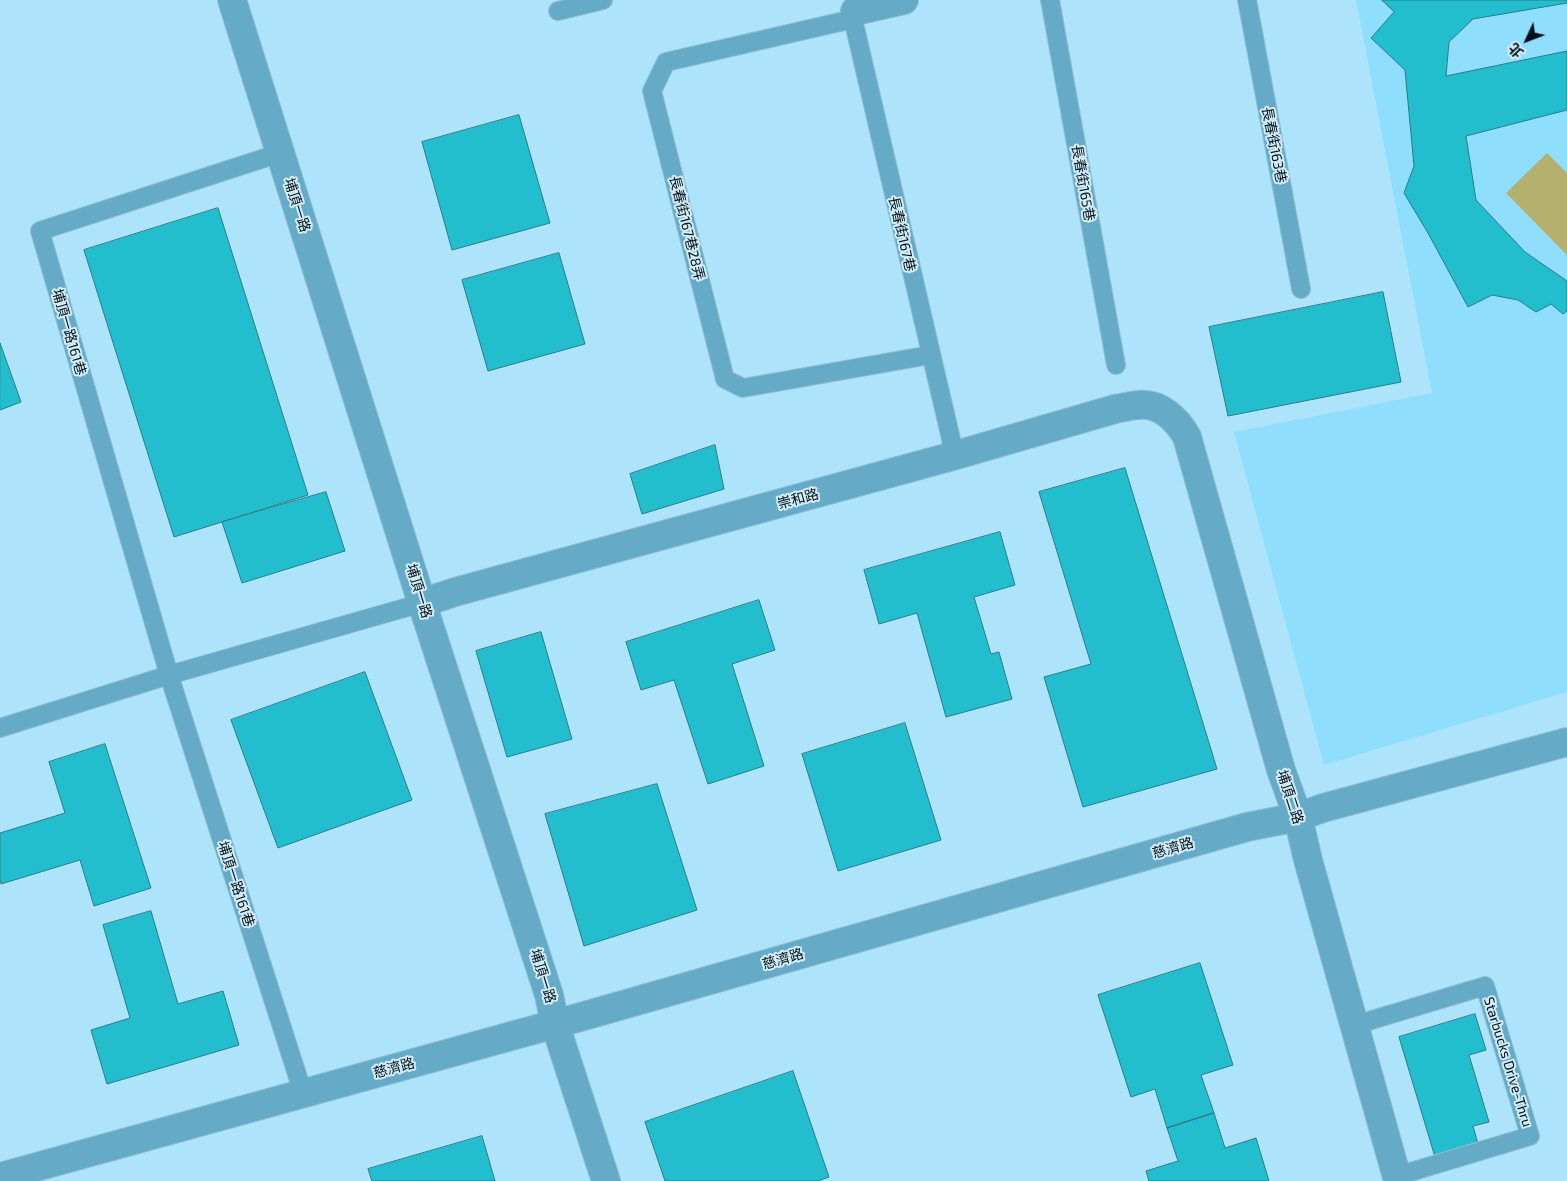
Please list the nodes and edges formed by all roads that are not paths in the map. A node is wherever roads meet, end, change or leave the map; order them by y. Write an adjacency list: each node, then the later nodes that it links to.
1 (232, 0): 8 (street, 埔頂一路)
2 (603, 0): 6 (lane)
3 (904, 0): 7 (street)
4 (1050, 0): 11 (lane, 長春街165巷)
5 (1247, 0): 9 (lane, 長春街163巷)
6 (558, 10)
7 (854, 10): 10 (lane, 長春街167巷); 10 (lane, 長春街167巷28弄)
8 (280, 152): 14 (street, 埔頂一路); 15 (lane, 埔頂一路161巷)
9 (1301, 289)
10 (930, 355): 13 (lane, 長春街167巷)
11 (1116, 365)
12 (1172, 418): 13 (street, 崇和路); 18 (street, 埔頂二路)
13 (953, 456): 14 (street, 崇和路)
14 (422, 603): 15 (lane); 19 (street, 埔頂一路)
15 (169, 675): 16 (lane); 21 (lane, 埔頂一路161巷)
16 (0, 728)
17 (1567, 742): 18 (street, 慈濟路)
18 (1298, 817): 19 (street, 慈濟路); 20 (street, 埔頂二路)
19 (555, 1024): 21 (street, 慈濟路); 24 (street, 埔頂一路)
20 (1355, 1025): 23 (street, 埔頂二路); 23 (lane, Starbucks Drive-Thru)
21 (303, 1093): 22 (street, 慈濟路)
22 (0, 1177)
23 (1397, 1178)
24 (606, 1181)

